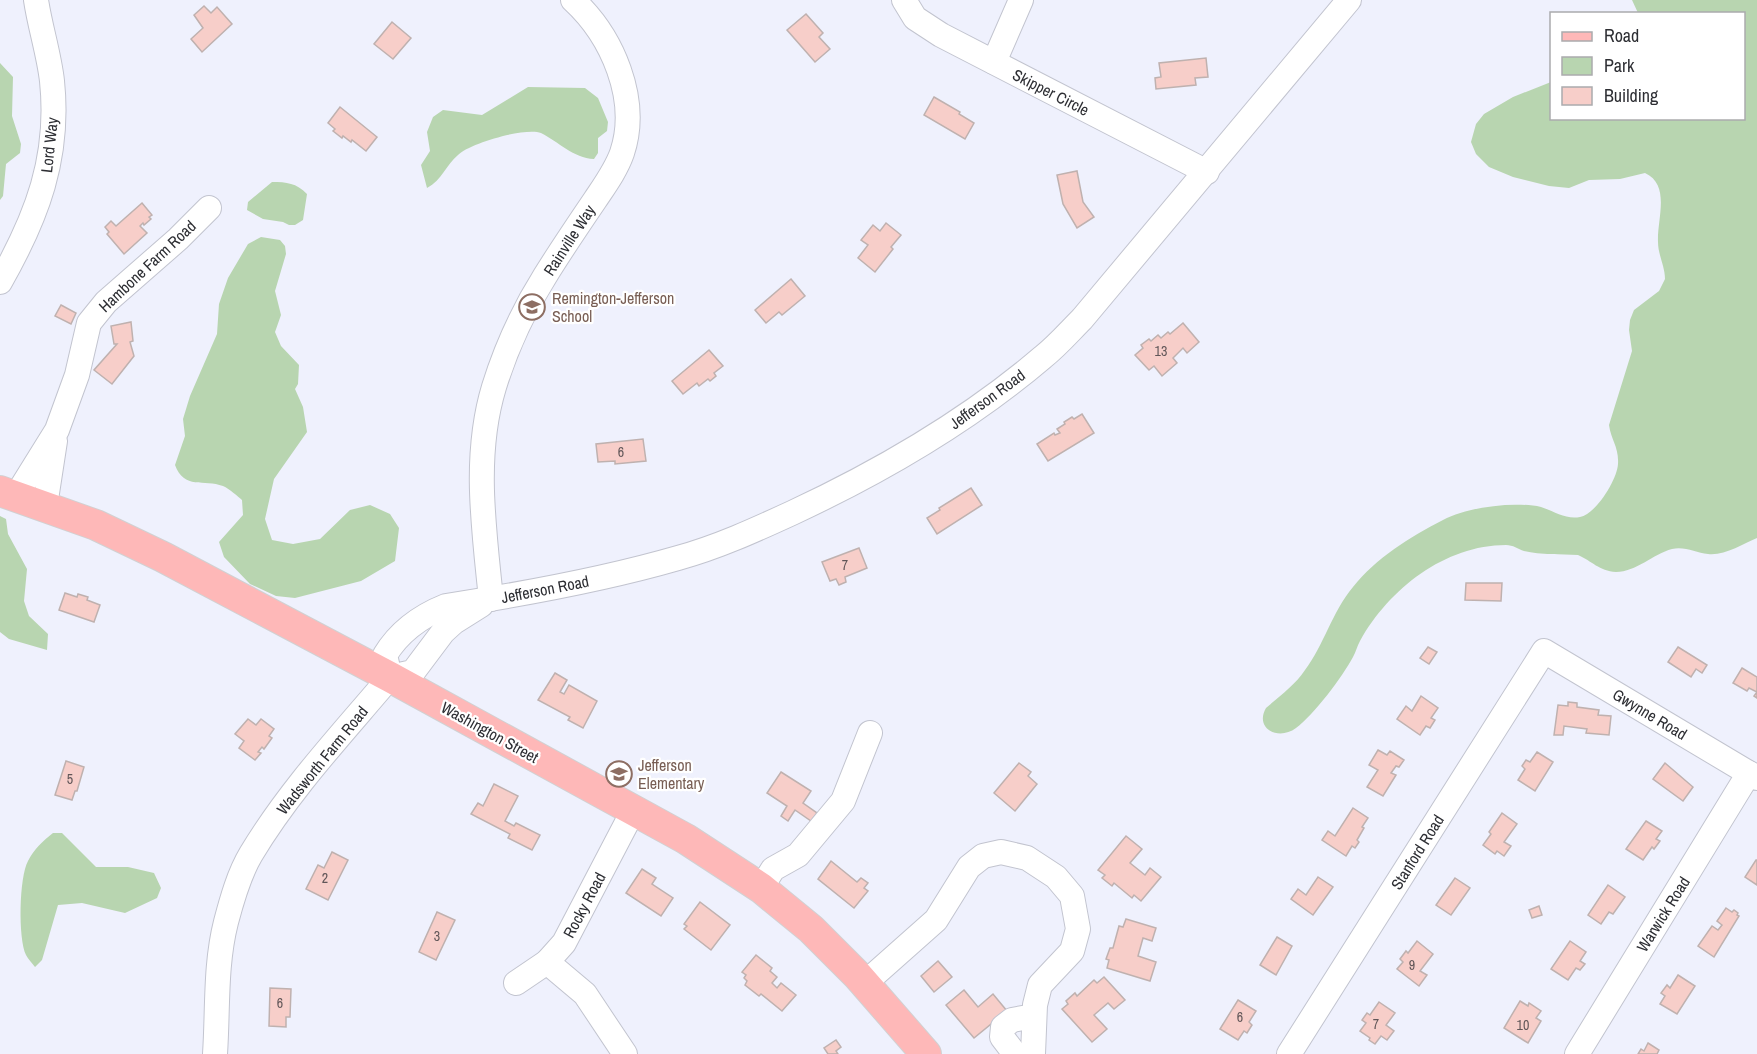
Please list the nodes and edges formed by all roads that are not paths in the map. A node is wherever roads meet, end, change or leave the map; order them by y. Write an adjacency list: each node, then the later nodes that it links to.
1 (36, 0): 9 (street, Lord Way)
2 (573, 0): 13 (street, Rainville Way)
3 (904, 0): 6 (street, Skipper Circle)
4 (1021, 0): 6 (street)
5 (1349, 0): 7 (street, Jefferson Road)
6 (994, 62): 7 (street, Skipper Circle)
7 (1207, 172): 13 (street, Jefferson Road)
8 (209, 208): 10 (street, Hambone Farm Road)
9 (0, 282)
10 (57, 430): 11 (street, Hambone Farm Road); 12 (street, Hambone Farm Road)
11 (8, 494): 12 (main road, Washington Street)
12 (45, 506): 15 (main road, Washington Street)
13 (491, 599): 15 (street, Jefferson Road); 15 (street, Jefferson Road)
14 (1544, 651): 17 (street, Gwynne Road); 29 (street, Stanford Road)
15 (390, 677): 18 (main road, Washington Street); 24 (street, Wadsworth Farm Road)
16 (870, 733): 19 (street)
17 (1753, 775): 30 (street, Warwick Road)
18 (633, 811): 19 (main road, Washington Street); 20 (street, Rocky Road)
19 (761, 888): 22 (main road, Washington Street)
20 (547, 962): 21 (street, Rocky Road); 25 (street)
21 (516, 983)
22 (865, 983): 23 (street); 26 (main road, Washington Street)
23 (1034, 1016): 27 (street); 28 (street)
24 (215, 1054)
25 (625, 1054)
26 (926, 1054)
27 (1015, 1054)
28 (1034, 1054)
29 (1290, 1054)
30 (1577, 1054)

